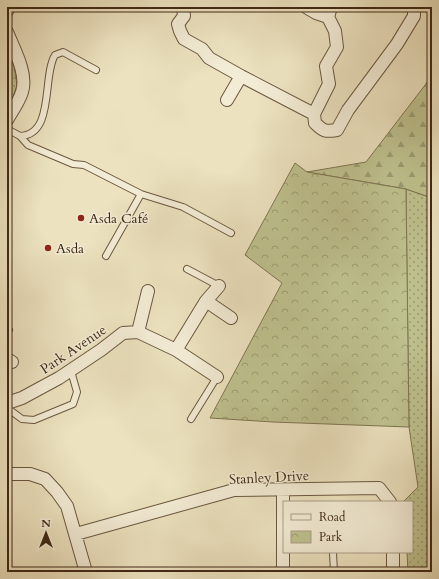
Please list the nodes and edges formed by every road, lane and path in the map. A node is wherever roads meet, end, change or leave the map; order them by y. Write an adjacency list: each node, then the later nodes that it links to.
1 (9, 7): 5 (street)
2 (183, 7): 9 (street)
3 (306, 7): 6 (street)
4 (414, 7): 11 (street)
5 (7, 11)
6 (329, 12): 11 (street)
7 (7, 32): 12 (street)
8 (96, 70): 14 (lane)
9 (241, 76): 10 (street); 11 (street)
10 (227, 100)
11 (314, 114)
12 (7, 120)
13 (7, 129): 14 (lane)
14 (20, 136): 15 (lane)
15 (141, 194): 16 (lane); 17 (lane)
16 (231, 233)
17 (106, 256)
18 (187, 268): 19 (lane)
19 (219, 286): 21 (street)
20 (148, 291): 23 (street)
21 (206, 301): 22 (street); 24 (street)
22 (231, 318)
23 (138, 332): 24 (street); 25 (street, Park Avenue)
24 (176, 350): 26 (street)
25 (71, 371): 27 (street, Park Avenue); 28 (lane)
26 (217, 377): 29 (lane)
27 (7, 404)
28 (7, 408)
29 (191, 419)
30 (7, 474): 33 (street)
31 (283, 490): 32 (street, Stanley Drive); 33 (street, Stanley Drive); 37 (street)
32 (389, 501)
33 (76, 534): 36 (street)
34 (334, 553): 38 (lane)
35 (392, 553): 39 (street)
36 (86, 572)
37 (283, 572)
38 (334, 572)
39 (393, 572)

